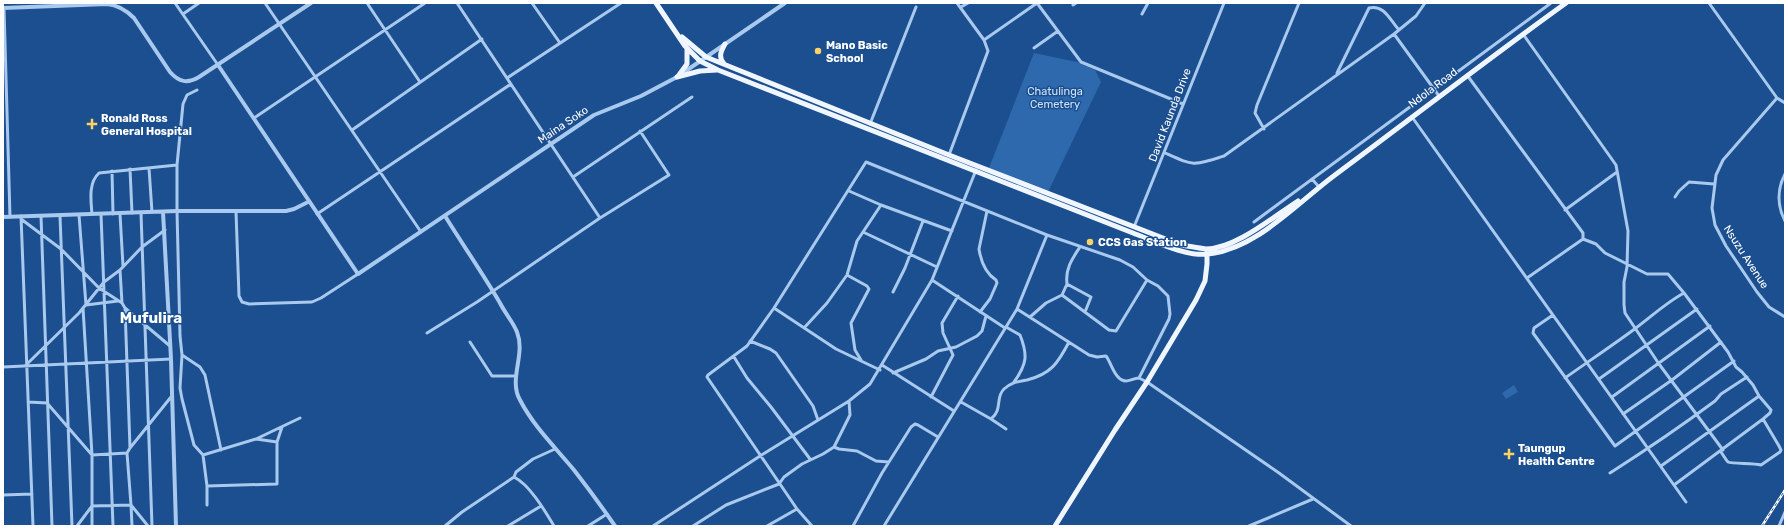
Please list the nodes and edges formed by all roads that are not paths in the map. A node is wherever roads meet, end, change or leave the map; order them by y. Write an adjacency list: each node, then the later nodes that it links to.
1 (176, 3): 25 (street)
2 (199, 3): 25 (street)
3 (265, 3): 27 (street)
4 (311, 3): 27 (street)
5 (367, 3): 30 (street)
6 (425, 3): 30 (street)
7 (457, 3): 35 (street)
8 (532, 3): 37 (street)
9 (622, 3): 37 (street)
10 (656, 3): 29 (main road)
11 (785, 3): 38 (street, Maina Soko)
12 (957, 3): 24 (street)
13 (968, 3): 24 (street)
14 (1148, 3): 26 (street)
15 (1224, 3): 60 (street, David Kaunda Drive)
16 (1299, 3): 68 (street)
17 (1425, 3): 31 (street)
18 (1551, 3): 54 (street)
19 (1566, 3): 34 (main road, Ndola Road)
20 (1709, 3): 58 (street)
21 (41, 4): 23 (street); 45 (street)
22 (916, 7): 65 (street)
23 (4, 8): 28 (street)
24 (961, 8): 36 (street)
25 (183, 14): 45 (street)
26 (1142, 14)
27 (280, 25): 45 (street); 49 (street)
28 (4, 27): 44 (street)
29 (673, 29): 39 (main road); 41 (main road)
30 (385, 30): 49 (street); 52 (street)
31 (1399, 30): 33 (street); 47 (street)
32 (1058, 31): 36 (street); 40 (street); 60 (street)
33 (1394, 34): 47 (street); 54 (street)
34 (1523, 34): 48 (main road, Ndola Road); 81 (street)
35 (482, 39): 51 (street); 52 (street)
36 (984, 40): 74 (street)
37 (560, 43): 51 (street)
38 (725, 44): 41 (street, Maina Soko); 43 (main road)
39 (687, 48): 42 (main road); 50 (main road)
40 (1034, 48)
41 (706, 57): 42 (street, Maina Soko); 43 (main road)
42 (700, 61): 46 (main road); 50 (street, Maina Soko)
43 (725, 64): 65 (main road)
44 (5, 65): 61 (street)
45 (218, 65): 64 (street)
46 (718, 70): 50 (main road); 67 (main road)
47 (1337, 75): 68 (street)
48 (1466, 75): 56 (main road, Ndola Road); 92 (street)
49 (316, 77): 64 (street); 66 (street)
50 (677, 77): 70 (street, Maina Soko)
51 (507, 78): 53 (street)
52 (420, 82): 66 (street)
53 (511, 84): 70 (street); 80 (street)
54 (1433, 89): 56 (street); 84 (street)
55 (196, 90): 75 (street)
56 (1439, 96): 63 (main road, Ndola Road)
57 (692, 97): 69 (street)
58 (1777, 98): 59 (street); 85 (street, Nsuzu Avenue)
59 (1785, 103)
60 (1184, 104): 73 (street, David Kaunda Drive)
61 (7, 106): 62 (street); 71 (street)
62 (3, 108)
63 (1412, 117): 86 (main road, Ndola Road); 137 (street)
64 (254, 118): 89 (street)
65 (870, 123): 67 (street); 74 (main road)
66 (352, 130): 80 (street)
67 (869, 130): 74 (main road)
68 (1264, 130): 73 (street)
69 (640, 131): 83 (street); 112 (street)
70 (551, 144): 83 (street); 108 (street, Maina Soko)
71 (8, 149): 72 (street); 110 (street)
72 (3, 152)
73 (1164, 153): 116 (street, David Kaunda Drive)
74 (948, 158): 77 (main road)
75 (177, 165): 76 (street); 93 (street)
76 (149, 168): 78 (street); 95 (street)
77 (977, 169): 90 (street); 116 (main road); 121 (main road)
78 (130, 170): 79 (street); 98 (street)
79 (112, 171): 101 (street); 105 (street)
80 (380, 172): 103 (street); 119 (street)
81 (1617, 172): 92 (street); 130 (street)
82 (1785, 174): 114 (street)
83 (573, 177): 112 (street)
84 (1312, 179): 86 (street); 115 (street)
85 (1714, 184): 88 (street); 162 (street, Nsuzu Avenue)
86 (1319, 187): 128 (main road, Ndola Road)
87 (849, 191): 90 (street); 91 (street); 154 (street)
88 (1675, 197)
89 (308, 202): 97 (street); 103 (street)
90 (963, 202): 94 (street); 118 (street)
91 (880, 205): 113 (street); 120 (street)
92 (1565, 210): 124 (street)
93 (177, 211): 96 (street); 97 (street); 178 (street)
94 (987, 211): 123 (street); 157 (street)
95 (152, 212): 96 (street); 99 (street)
96 (163, 212): 117 (street)
97 (236, 212): 135 (street)
98 (132, 213): 99 (street); 102 (street)
99 (141, 213): 125 (street)
100 (101, 214): 101 (street); 105 (street); 140 (street)
101 (114, 214): 102 (street)
102 (120, 214): 131 (street)
103 (317, 214): 135 (street)
104 (79, 215): 105 (street); 107 (street); 134 (street)
105 (92, 215)
106 (41, 216): 107 (street); 111 (street); 122 (street)
107 (60, 216): 127 (street)
108 (445, 216): 119 (street, Maina Soko); 143 (street)
109 (3, 217): 110 (street)
110 (10, 217): 111 (street)
111 (21, 218): 122 (street); 193 (street)
112 (600, 218): 143 (street)
113 (923, 221): 118 (street); 129 (street)
114 (1785, 221)
115 (1254, 222)
116 (1135, 227): 121 (street, David Kaunda Drive); 128 (main road)
117 (165, 230): 125 (street); 175 (street)
118 (952, 231): 132 (street)
119 (421, 232): 135 (street, Maina Soko)
120 (863, 232): 129 (street); 136 (street)
121 (1133, 233): 128 (main road)
122 (42, 234): 127 (street); 174 (street)
123 (1047, 235): 126 (street); 155 (street)
124 (1583, 238): 130 (street); 137 (street)
125 (142, 247): 131 (street); 163 (street)
126 (1080, 247): 139 (street); 141 (street)
127 (61, 249): 134 (street); 165 (street)
128 (1207, 252): 203 (main road)
129 (910, 254): 132 (street); 145 (street)
130 (1627, 263): 146 (street); 168 (street)
131 (123, 266): 133 (street)
132 (937, 267): 138 (street)
133 (120, 270): 140 (street); 151 (street)
134 (84, 272): 142 (street); 152 (street)
135 (358, 274)
136 (847, 275): 166 (street); 185 (street)
137 (1526, 278): 159 (street)
138 (932, 280): 148 (street); 191 (street)
139 (1147, 280): 158 (street); 197 (street)
140 (104, 282): 142 (street); 144 (street)
141 (1067, 284): 147 (street); 158 (street)
142 (99, 288): 144 (street); 152 (street)
143 (492, 290): 169 (street); 196 (street)
144 (105, 292): 149 (street); 150 (street)
145 (893, 292)
146 (1684, 293): 156 (street); 168 (street)
147 (1062, 295): 158 (street); 161 (street)
148 (958, 296): 157 (street); 177 (street)
149 (118, 301): 150 (street); 151 (street)
150 (105, 303): 152 (street); 184 (street)
151 (122, 303): 153 (street)
152 (85, 306): 165 (street); 187 (street)
153 (125, 308): 163 (street); 182 (street)
154 (774, 308): 166 (street); 170 (street)
155 (1017, 309): 161 (street); 167 (street)
156 (1697, 309): 164 (street); 176 (street)
157 (980, 312): 160 (street)
158 (1085, 312)
159 (1553, 315): 186 (street); 198 (street)
160 (986, 316): 167 (street); 177 (street)
161 (1030, 317): 172 (street)
162 (1785, 317)
163 (144, 324): 175 (street); 181 (street)
164 (1710, 326): 173 (street); 189 (street)
165 (64, 328): 174 (street); 188 (street)
166 (804, 328): 185 (street)
167 (1006, 328): 202 (street); 211 (street)
168 (1635, 328): 176 (street); 186 (street)
169 (427, 333)
170 (750, 341): 179 (street); 219 (street)
171 (470, 342): 196 (street)
172 (1069, 342): 197 (street); 202 (street)
173 (1721, 342): 183 (street); 201 (street)
174 (45, 346): 190 (street); 193 (street)
175 (170, 346): 180 (street)
176 (1647, 346): 189 (street); 200 (street)
177 (951, 348): 195 (street); 204 (street)
178 (182, 356): 234 (street); 239 (street)
179 (734, 357): 226 (street); 240 (street)
180 (171, 359): 181 (street); 206 (street)
181 (146, 360): 182 (street); 220 (street)
182 (126, 361): 184 (street); 231 (street)
183 (1734, 361): 199 (street); 208 (street)
184 (107, 362): 187 (street); 238 (street)
185 (862, 362): 194 (street)
186 (1586, 362): 198 (street); 200 (street)
187 (86, 363): 188 (street); 237 (street)
188 (66, 364): 190 (street); 221 (street)
189 (1659, 364): 201 (street); 207 (street)
190 (45, 365): 193 (street); 212 (street)
191 (882, 365): 194 (street); 195 (street)
192 (3, 366): 193 (street)
193 (26, 366): 210 (street)
194 (880, 370): 209 (street)
195 (893, 373): 204 (street)
196 (516, 376): 232 (street)
197 (1139, 378): 203 (street)
198 (1565, 378): 224 (street)
199 (1747, 378): 205 (street); 215 (street)
200 (1598, 379): 207 (street)
201 (1672, 380): 208 (street); 214 (street)
202 (1014, 382): 217 (street)
203 (1147, 382): 251 (street); 282 (main road)
204 (931, 396): 213 (street)
205 (1758, 396): 218 (street); 225 (street)
206 (171, 397): 220 (street); 270 (street)
207 (1612, 398): 214 (street)
208 (1685, 398): 215 (street); 224 (street)
209 (849, 401): 219 (street); 230 (street)
210 (28, 402): 212 (street); 249 (street)
211 (960, 402): 213 (street); 217 (street)
212 (47, 403): 221 (street); 262 (street)
213 (954, 411): 227 (street)
214 (1623, 414): 224 (street)
215 (1697, 414): 225 (street); 233 (street)
216 (300, 418): 222 (street)
217 (991, 419): 223 (street)
218 (1763, 419): 235 (street); 235 (street)
219 (818, 420): 226 (street)
220 (149, 425): 231 (street); 269 (street)
221 (67, 427): 237 (street); 263 (street)
222 (282, 427): 228 (street); 229 (street)
223 (1006, 429)
224 (1636, 432): 233 (street)
225 (1710, 432): 235 (street); 243 (street)
226 (792, 436): 240 (street); 241 (street)
227 (938, 437): 242 (street); 281 (street)
228 (256, 439): 229 (street); 234 (street)
229 (277, 442): 248 (street)
230 (834, 447): 241 (street); 242 (street)
231 (130, 448): 236 (street)
232 (555, 449): 245 (street); 260 (street)
233 (1649, 449): 243 (street); 244 (street)
234 (221, 450): 239 (street)
235 (1722, 450): 247 (street)
236 (127, 453): 238 (street); 254 (street)
237 (92, 455): 238 (street); 256 (street)
238 (110, 455): 253 (street)
239 (203, 455): 248 (street)
240 (760, 456): 246 (street); 276 (street)
241 (810, 459): 246 (street)
242 (889, 462): 280 (street)
243 (1660, 466): 247 (street)
244 (1610, 474)
245 (514, 477): 257 (street); 271 (street)
246 (779, 484): 258 (street); 277 (street)
247 (1674, 485): 252 (street)
248 (207, 486): 255 (street)
249 (32, 494): 250 (street); 261 (street)
250 (3, 495)
251 (1313, 499): 283 (street); 284 (street)
252 (1686, 502)
253 (113, 505): 254 (street); 256 (street); 266 (street)
254 (131, 505): 267 (street); 268 (street)
255 (207, 505)
256 (92, 506): 264 (street); 265 (street)
257 (541, 506): 272 (street); 273 (street)
258 (797, 509): 278 (street); 279 (street)
259 (1785, 512): 285 (street)
260 (607, 514): 274 (street); 275 (street)
261 (33, 526)
262 (52, 526)
263 (72, 526)
264 (77, 526)
265 (92, 526)
266 (113, 526)
267 (132, 526)
268 (148, 526)
269 (152, 526)
270 (176, 526)
271 (445, 526)
272 (508, 526)
273 (554, 526)
274 (588, 526)
275 (615, 526)
276 (653, 526)
277 (693, 526)
278 (767, 526)
279 (812, 526)
280 (853, 526)
281 (884, 526)
282 (1055, 526)
283 (1249, 526)
284 (1349, 526)
285 (1779, 526)

